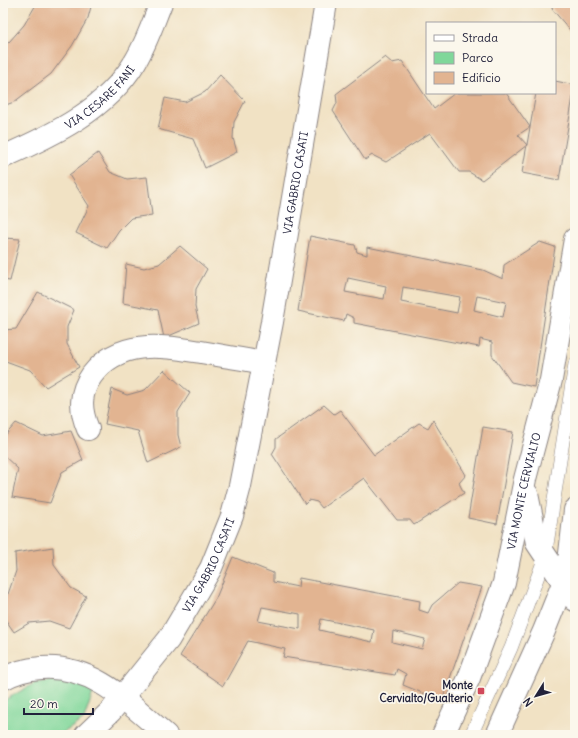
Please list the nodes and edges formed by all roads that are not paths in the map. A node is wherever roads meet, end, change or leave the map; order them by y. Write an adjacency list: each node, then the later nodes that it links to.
1 (161, 3): 3 (street, VIA CESARE FANI)
2 (326, 3): 5 (street, VIA GABRIO CASATI)
3 (3, 157)
4 (575, 239): 8 (street, VIA MONTE CERVIALTO)
5 (264, 363): 7 (street); 14 (street, VIA GABRIO CASATI)
6 (575, 364): 10 (lane)
7 (88, 429)
8 (525, 479): 10 (street); 17 (street, VIA MONTE CERVIALTO)
9 (575, 510): 11 (street)
10 (545, 557): 11 (street); 18 (lane)
11 (564, 582): 12 (street); 19 (street)
12 (575, 600)
13 (3, 679): 14 (street)
14 (122, 697): 15 (street, VIA GABRIO CASATI); 16 (street)
15 (86, 735)
16 (166, 735)
17 (443, 735)
18 (471, 735)
19 (497, 735)

